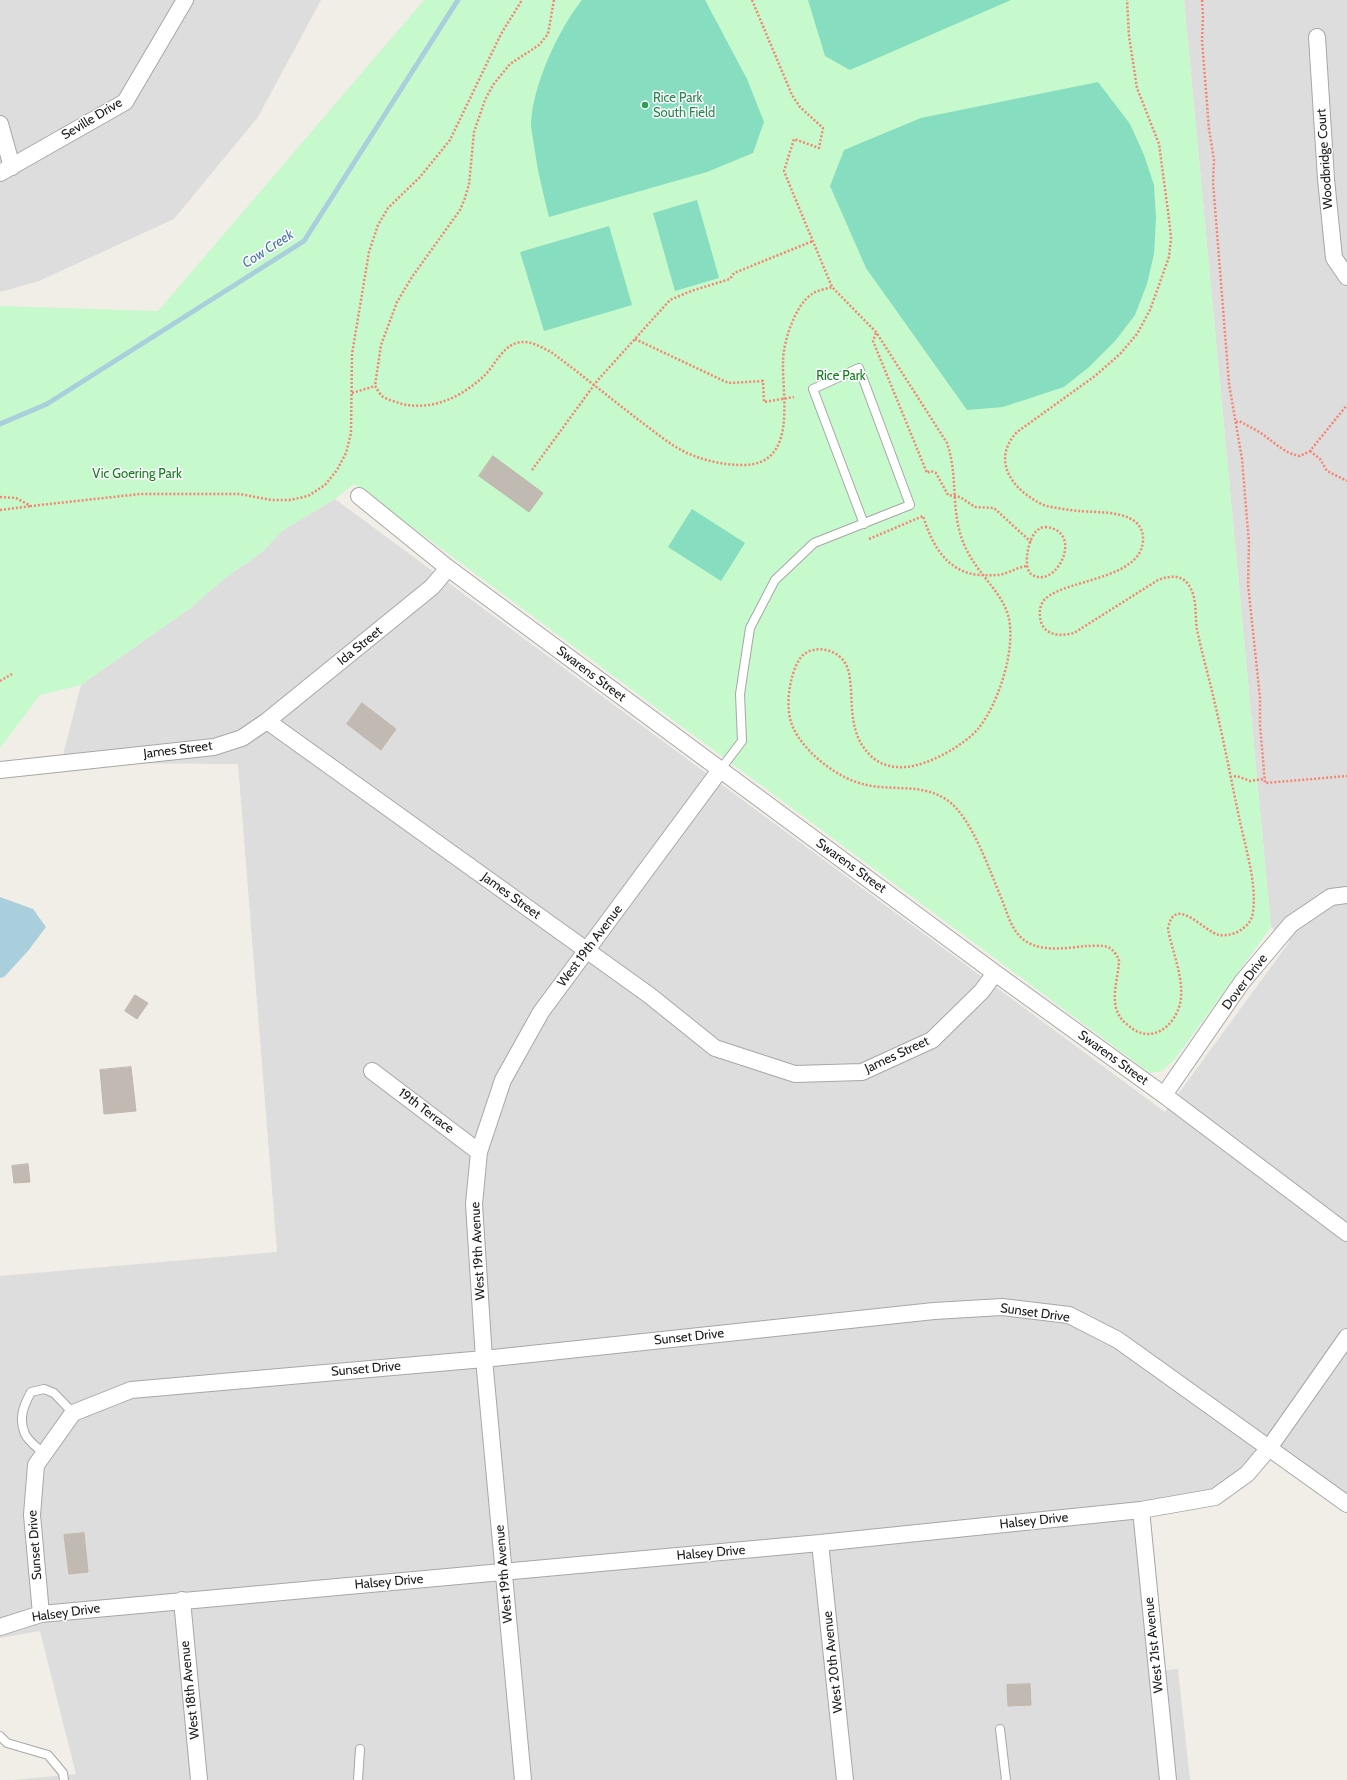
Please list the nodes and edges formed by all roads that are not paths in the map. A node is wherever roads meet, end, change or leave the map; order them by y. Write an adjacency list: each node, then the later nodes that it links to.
1 (185, 0): 4 (street, Seville Drive)
2 (1317, 37): 5 (street, Woodbridge Court)
3 (0, 124): 4 (street)
4 (6, 170)
5 (1347, 278)
6 (359, 496): 8 (street, Swarens Street)
7 (864, 524): 7 (lane); 11 (lane)
8 (448, 568): 9 (street, Ida Street); 11 (street, Swarens Street)
9 (267, 721): 10 (street, James Street); 13 (street, James Street)
10 (0, 770)
11 (720, 770): 13 (street, West 19th Avenue); 14 (street, Swarens Street)
12 (1347, 895): 16 (street, Dover Drive)
13 (587, 950): 14 (street, James Street); 17 (street, West 19th Avenue)
14 (995, 973): 16 (street, Swarens Street)
15 (372, 1071): 17 (street, 19th Terrace)
16 (1164, 1095): 18 (street, Swarens Street)
17 (480, 1152): 20 (street, West 19th Avenue)
18 (1347, 1233)
19 (1347, 1337): 22 (street, Halsey Drive)
20 (484, 1359): 21 (street, Sunset Drive); 22 (street, Sunset Drive); 27 (street, West 19th Avenue)
21 (73, 1413): 23 (street, Sunset Drive); 23 (lane)
22 (1269, 1448): 24 (street, Sunset Drive); 25 (street, Halsey Drive)
23 (44, 1454): 29 (street, Sunset Drive)
24 (1347, 1504)
25 (1141, 1510): 26 (street, Halsey Drive); 40 (street, West 21st Avenue)
26 (820, 1543): 27 (street, Halsey Drive); 38 (street, West 20th Avenue)
27 (503, 1572): 28 (street, Halsey Drive); 37 (street, West 19th Avenue)
28 (182, 1600): 29 (street, Halsey Drive); 35 (street, West 18th Avenue)
29 (41, 1614): 30 (street, Halsey Drive)
30 (0, 1627)
31 (1000, 1729): 39 (lane)
32 (0, 1736): 34 (lane)
33 (360, 1749): 36 (lane)
34 (64, 1780)
35 (199, 1780)
36 (358, 1780)
37 (522, 1780)
38 (845, 1780)
39 (1006, 1780)
40 (1168, 1780)

